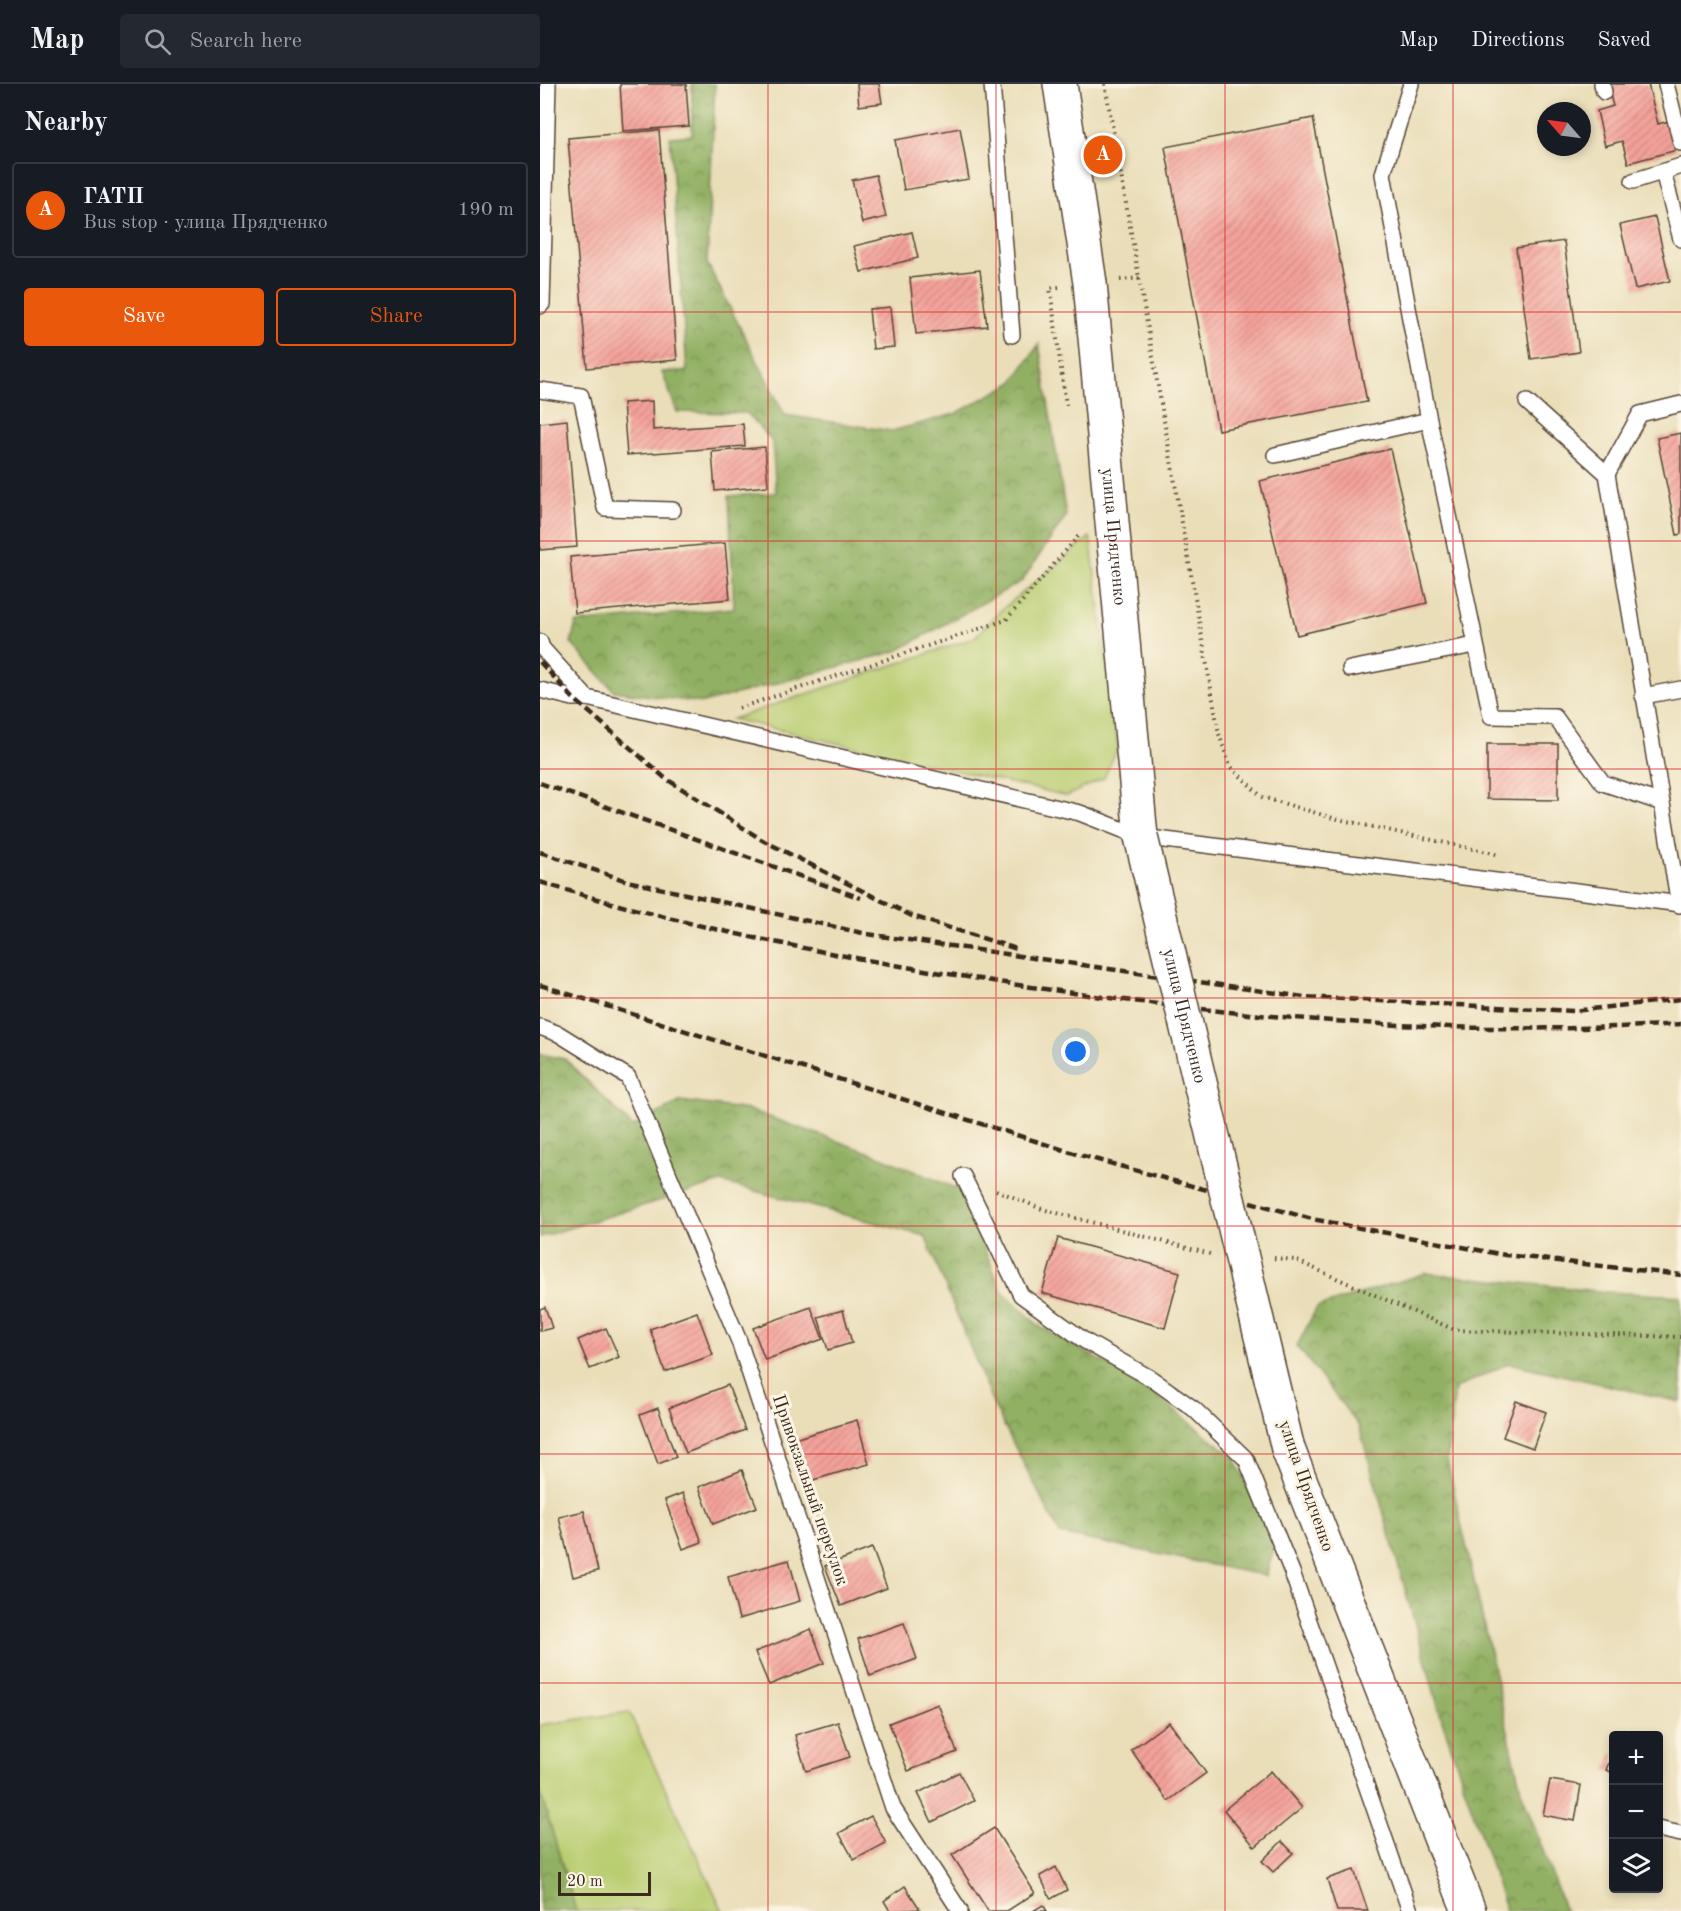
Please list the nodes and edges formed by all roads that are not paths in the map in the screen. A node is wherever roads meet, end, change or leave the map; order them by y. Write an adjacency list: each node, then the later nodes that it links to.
1 (548, 84): 11 (lane)
2 (992, 84): 12 (lane)
3 (1060, 84): 28 (main road, улица Прядченко)
4 (1411, 84): 16 (lane)
5 (1665, 84): 6 (lane)
6 (1681, 143)
7 (1681, 166): 8 (lane)
8 (1662, 172): 9 (lane); 10 (lane)
9 (1633, 181)
10 (1681, 239)
11 (540, 306)
12 (1012, 335)
13 (540, 390): 19 (lane)
14 (1527, 402): 18 (lane)
15 (1681, 404): 18 (lane)
16 (1429, 420): 17 (lane); 21 (lane)
17 (1275, 455)
18 (1607, 474): 25 (lane)
19 (673, 510)
20 (540, 642): 26 (lane)
21 (1475, 645): 22 (lane); 27 (lane)
22 (1350, 669)
23 (1681, 689): 25 (lane)
24 (540, 690): 26 (lane)
25 (1643, 696): 27 (lane)
26 (587, 698): 28 (lane)
27 (1662, 803): 29 (lane)
28 (1141, 837): 29 (lane); 36 (main road, улица Прядченко, bridge)
29 (1680, 905)
30 (540, 1027): 34 (lane, Привокзальный переулок)
31 (963, 1176): 35 (lane)
32 (1663, 1829): 33 (lane)
33 (1681, 1834)
34 (960, 1911)
35 (1410, 1911)
36 (1469, 1911)

